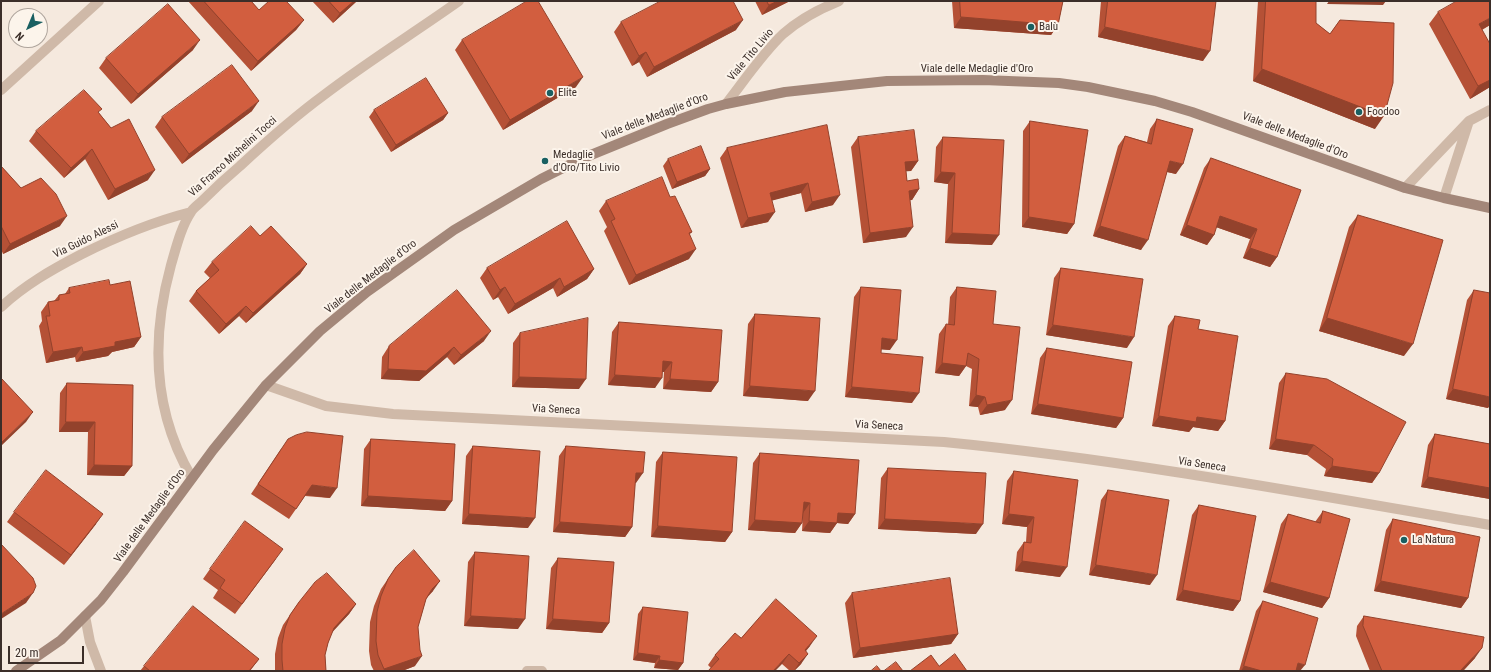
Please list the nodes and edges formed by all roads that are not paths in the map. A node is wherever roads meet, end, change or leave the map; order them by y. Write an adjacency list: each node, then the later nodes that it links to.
1 (99, 1): 4 (street)
2 (459, 1): 11 (street, Via Franco Michelini Tocci)
3 (839, 1): 5 (street, Viale Tito Livio)
4 (1, 90)
5 (726, 104): 8 (main road, Viale delle Medaglie d'Oro); 13 (main road, Viale delle Medaglie d'Oro)
6 (1490, 110): 7 (street)
7 (1469, 121): 8 (street); 9 (street)
8 (1405, 188): 9 (main road, Viale delle Medaglie d'Oro)
9 (1444, 198): 10 (main road, Viale delle Medaglie d'Oro)
10 (1490, 208)
11 (191, 212): 12 (street, Via Guido Alessi); 14 (street, Via Franco Michelini Tocci)
12 (1, 307)
13 (266, 385): 14 (main road, Viale delle Medaglie d'Oro); 15 (street, Via Seneca)
14 (192, 478): 16 (main road, Viale delle Medaglie d'Oro)
15 (1490, 526)
16 (85, 616): 17 (main road, Viale delle Medaglie d'Oro); 18 (street)
17 (16, 671)
18 (101, 671)
19 (527, 671): 20 (street)
20 (542, 671)

